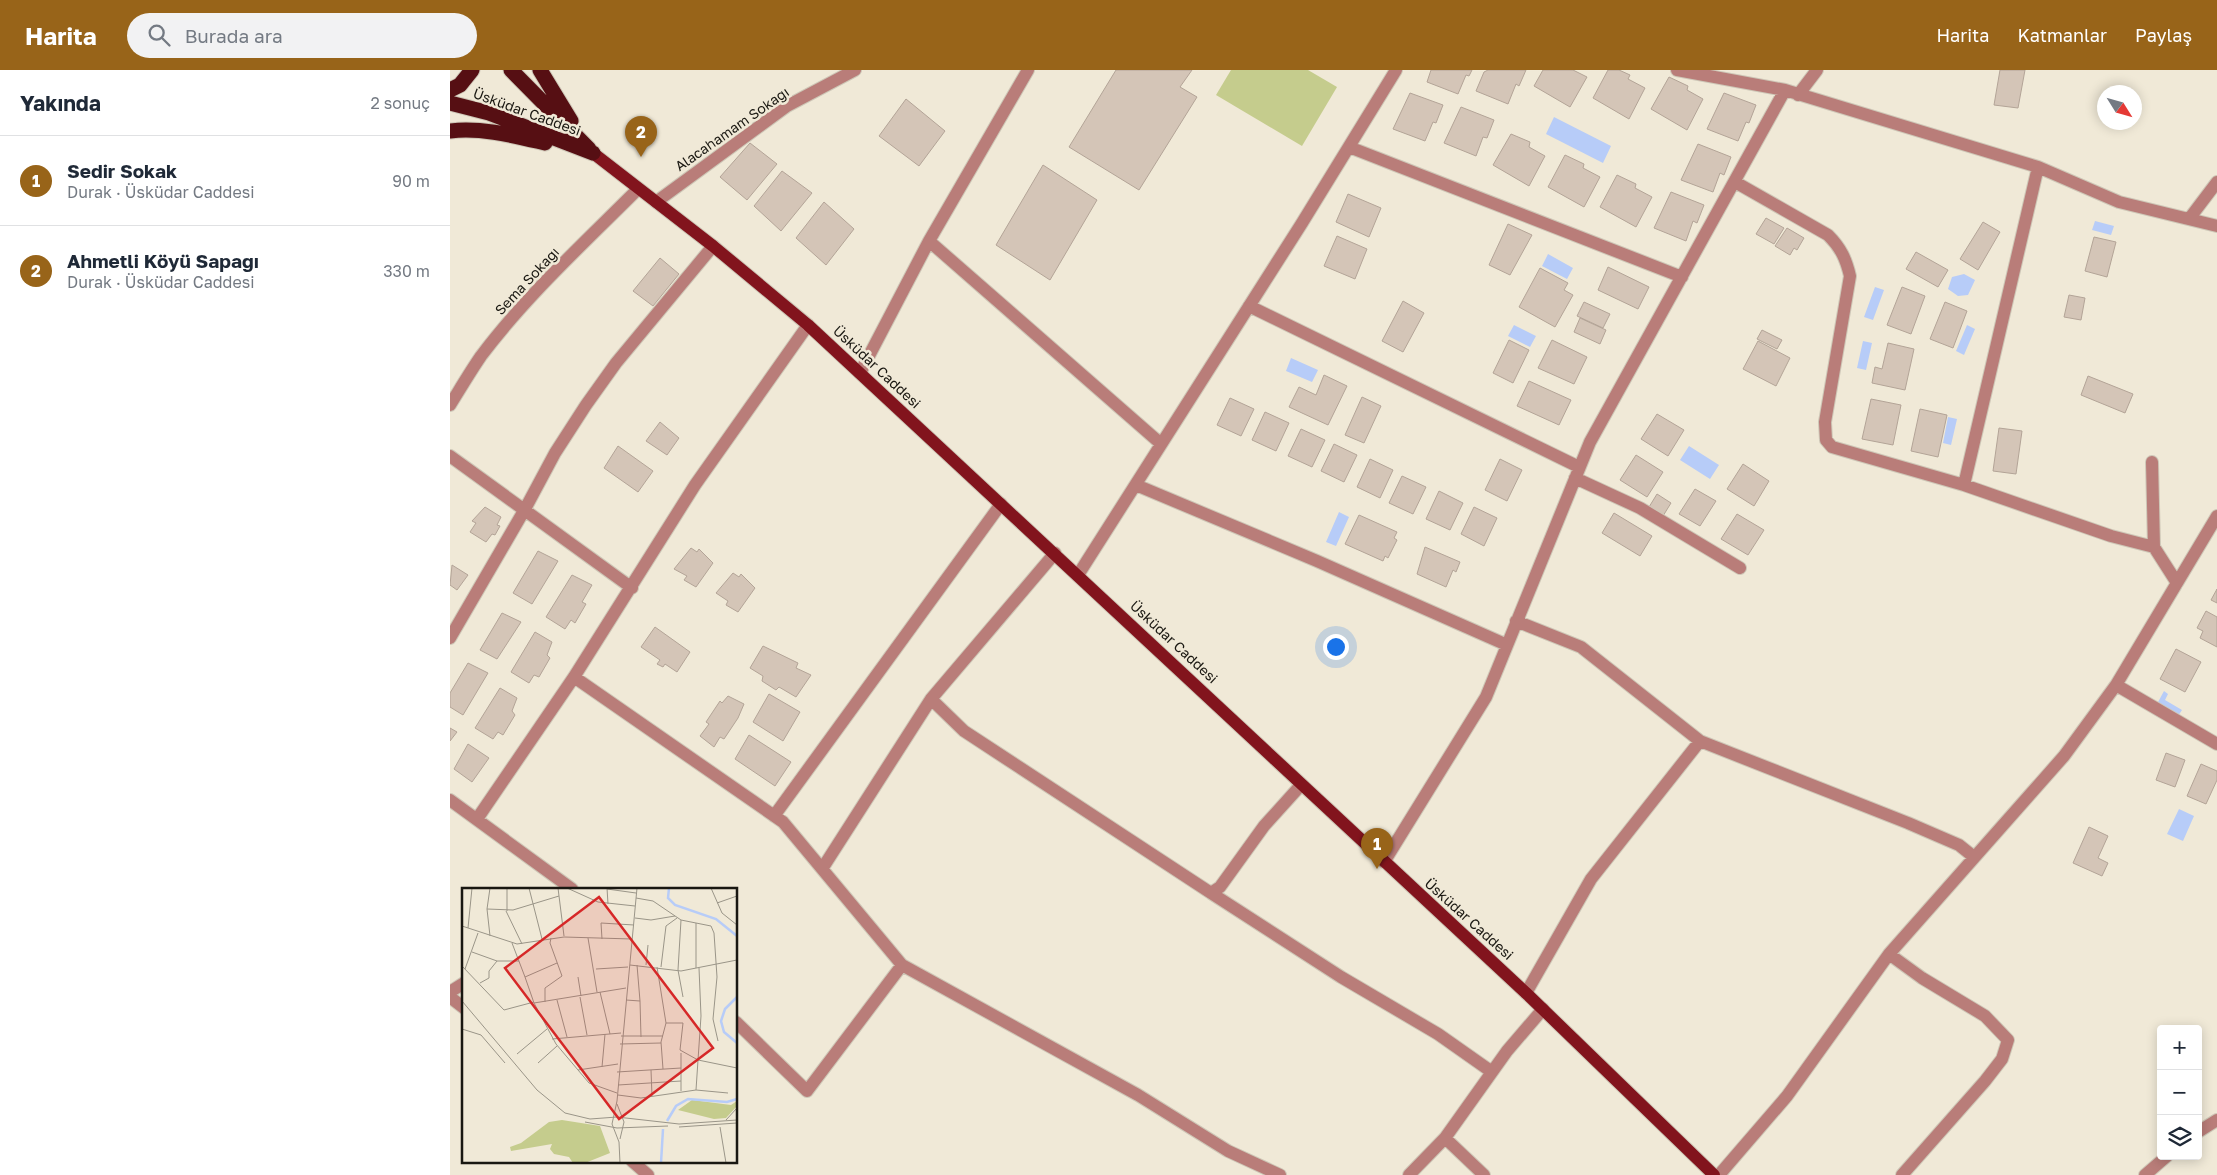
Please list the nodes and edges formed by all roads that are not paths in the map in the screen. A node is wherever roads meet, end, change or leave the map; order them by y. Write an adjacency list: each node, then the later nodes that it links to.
1 (472, 70): 9 (highway)
2 (510, 70): 15 (highway, Üsküdar Caddesi)
3 (540, 70): 15 (highway)
4 (855, 70): 20 (street, Alacahamam Sokağı)
5 (1028, 70): 23 (street)
6 (1396, 70): 14 (street)
7 (1677, 70): 10 (street)
8 (1817, 70): 11 (street)
9 (450, 90)
10 (1785, 90): 11 (street); 17 (street)
11 (1798, 95): 16 (street)
12 (450, 103): 15 (highway, Üsküdar Caddesi)
13 (450, 131): 15 (highway)
14 (1349, 146): 25 (street); 26 (street)
15 (593, 154): 19 (main road, Üsküdar Caddesi)
16 (2038, 167): 21 (street); 35 (street)
17 (1735, 182): 25 (street); 35 (street)
18 (2217, 182): 21 (street)
19 (638, 189): 20 (main road, Üsküdar Caddesi); 29 (street, Sema Sokağı)
20 (656, 202): 24 (main road, Üsküdar Caddesi)
21 (2189, 219): 22 (street)
22 (2217, 226)
23 (929, 241): 28 (street); 30 (street)
24 (713, 246): 27 (main road, Üsküdar Caddesi); 37 (street)
25 (1682, 277): 33 (street)
26 (1249, 306): 30 (street); 33 (street)
27 (808, 324): 28 (main road, Üsküdar Caddesi); 44 (street)
28 (860, 373): 36 (main road, Üsküdar Caddesi)
29 (450, 405)
30 (1160, 443): 34 (street)
31 (450, 456): 37 (street)
32 (2152, 462): 39 (street)
33 (1577, 473): 41 (street); 45 (street)
34 (1136, 485): 42 (street); 47 (street)
35 (1964, 485): 39 (street)
36 (1001, 504): 40 (main road, Üsküdar Caddesi); 55 (street)
37 (525, 509): 44 (street); 46 (street)
38 (2217, 516): 43 (street)
39 (2154, 547): 43 (street)
40 (1055, 553): 42 (main road, Üsküdar Caddesi); 50 (street)
41 (1740, 568)
42 (1078, 575): 53 (main road, Üsküdar Caddesi)
43 (2177, 583): 49 (street)
44 (632, 588): 48 (street)
45 (1516, 621): 47 (street); 51 (street)
46 (450, 638)
47 (1507, 645): 58 (street)
48 (574, 677): 55 (street); 56 (street)
49 (2116, 685): 52 (street); 57 (street)
50 (931, 699): 59 (street); 61 (street)
51 (1700, 741): 57 (street); 66 (street)
52 (2217, 744)
53 (1302, 785): 58 (main road, Üsküdar Caddesi); 61 (street)
54 (450, 800): 56 (street)
55 (774, 816): 59 (street)
56 (477, 819): 60 (street)
57 (1974, 857): 62 (street)
58 (1384, 862): 66 (main road, Üsküdar Caddesi)
59 (822, 868): 63 (street)
60 (571, 888)
61 (1211, 893): 71 (street)
62 (1889, 954): 82 (street); 83 (street)
63 (902, 965): 70 (street); 78 (street)
64 (462, 984): 65 (street)
65 (450, 992)
66 (1526, 993): 69 (main road, Üsküdar Caddesi)
67 (450, 997): 68 (street)
68 (462, 1006)
69 (1543, 1009): 71 (street); 81 (main road, Üsküdar Caddesi)
70 (738, 1024)
71 (1492, 1072): 74 (street)
72 (2217, 1120): 73 (street)
73 (2202, 1129)
74 (1445, 1138): 79 (street); 80 (street)
75 (2162, 1160): 84 (street)
76 (633, 1162): 77 (street)
77 (648, 1175)
78 (1280, 1175)
79 (1409, 1175)
80 (1484, 1175)
81 (1714, 1175)
82 (1719, 1175)
83 (1902, 1175)
84 (2145, 1175)

